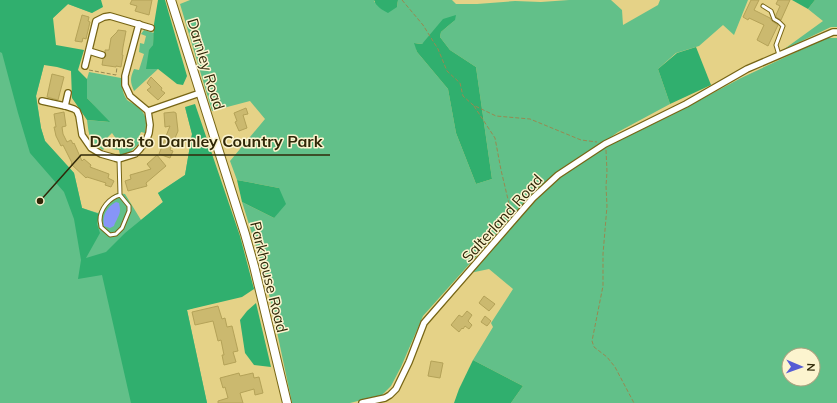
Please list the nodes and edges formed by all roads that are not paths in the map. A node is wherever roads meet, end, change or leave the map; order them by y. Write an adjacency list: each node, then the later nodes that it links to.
1 (171, 0): 11 (main road, Darnley Road)
2 (763, 6): 8 (lane)
3 (138, 24): 4 (street); 6 (street); 14 (street)
4 (151, 28)
5 (837, 32): 8 (street, Salterland Road)
6 (89, 51): 7 (street); 9 (street)
7 (102, 55)
8 (779, 56): 19 (street, Salterland Road)
9 (85, 66)
10 (68, 93): 13 (street)
11 (200, 93): 14 (street); 16 (main road, Darnley Road)
12 (42, 101): 13 (street)
13 (65, 106): 15 (street)
14 (148, 111): 15 (street)
15 (119, 159): 17 (lane)
16 (221, 159): 18 (main road, Parkhouse Road)
17 (120, 195): 17 (lane)
18 (287, 403)
19 (362, 403)

